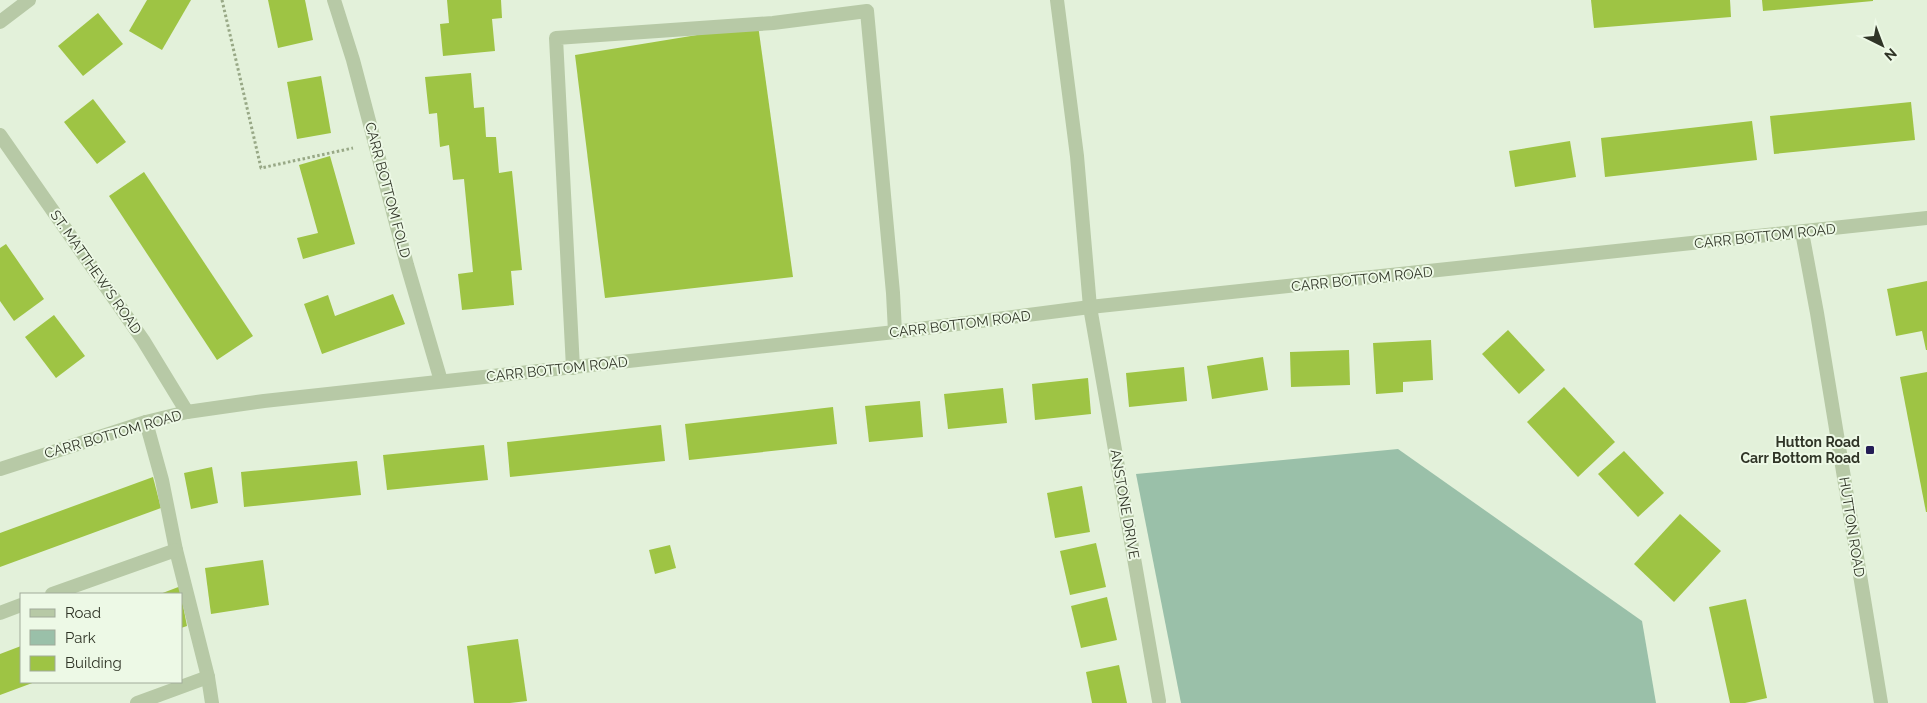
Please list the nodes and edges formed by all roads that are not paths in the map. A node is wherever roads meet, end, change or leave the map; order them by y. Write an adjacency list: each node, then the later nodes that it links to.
1 (29, 0): 4 (street)
2 (334, 0): 11 (street, CARR BOTTOM FOLD)
3 (1057, 0): 8 (street, ANSTONE DRIVE)
4 (0, 22)
5 (0, 135): 12 (street, ST. MATTHEW'S ROAD)
6 (1927, 218): 7 (street, CARR BOTTOM ROAD)
7 (1802, 232): 8 (street, CARR BOTTOM ROAD); 23 (street, HUTTON ROAD)
8 (1090, 307): 9 (street, CARR BOTTOM ROAD); 20 (street, ANSTONE DRIVE)
9 (895, 332): 10 (street, CARR BOTTOM ROAD); 10 (street)
10 (573, 368): 11 (street, CARR BOTTOM ROAD)
11 (441, 381): 12 (street, CARR BOTTOM ROAD)
12 (187, 412): 13 (street, CARR BOTTOM ROAD)
13 (146, 422): 14 (street, CARR BOTTOM ROAD); 15 (street)
14 (0, 469)
15 (176, 550): 16 (street); 19 (street)
16 (55, 593)
17 (20, 605): 18 (street)
18 (0, 613)
19 (208, 677): 21 (street); 22 (street)
20 (1159, 701)
21 (136, 703)
22 (212, 703)
23 (1881, 703)

